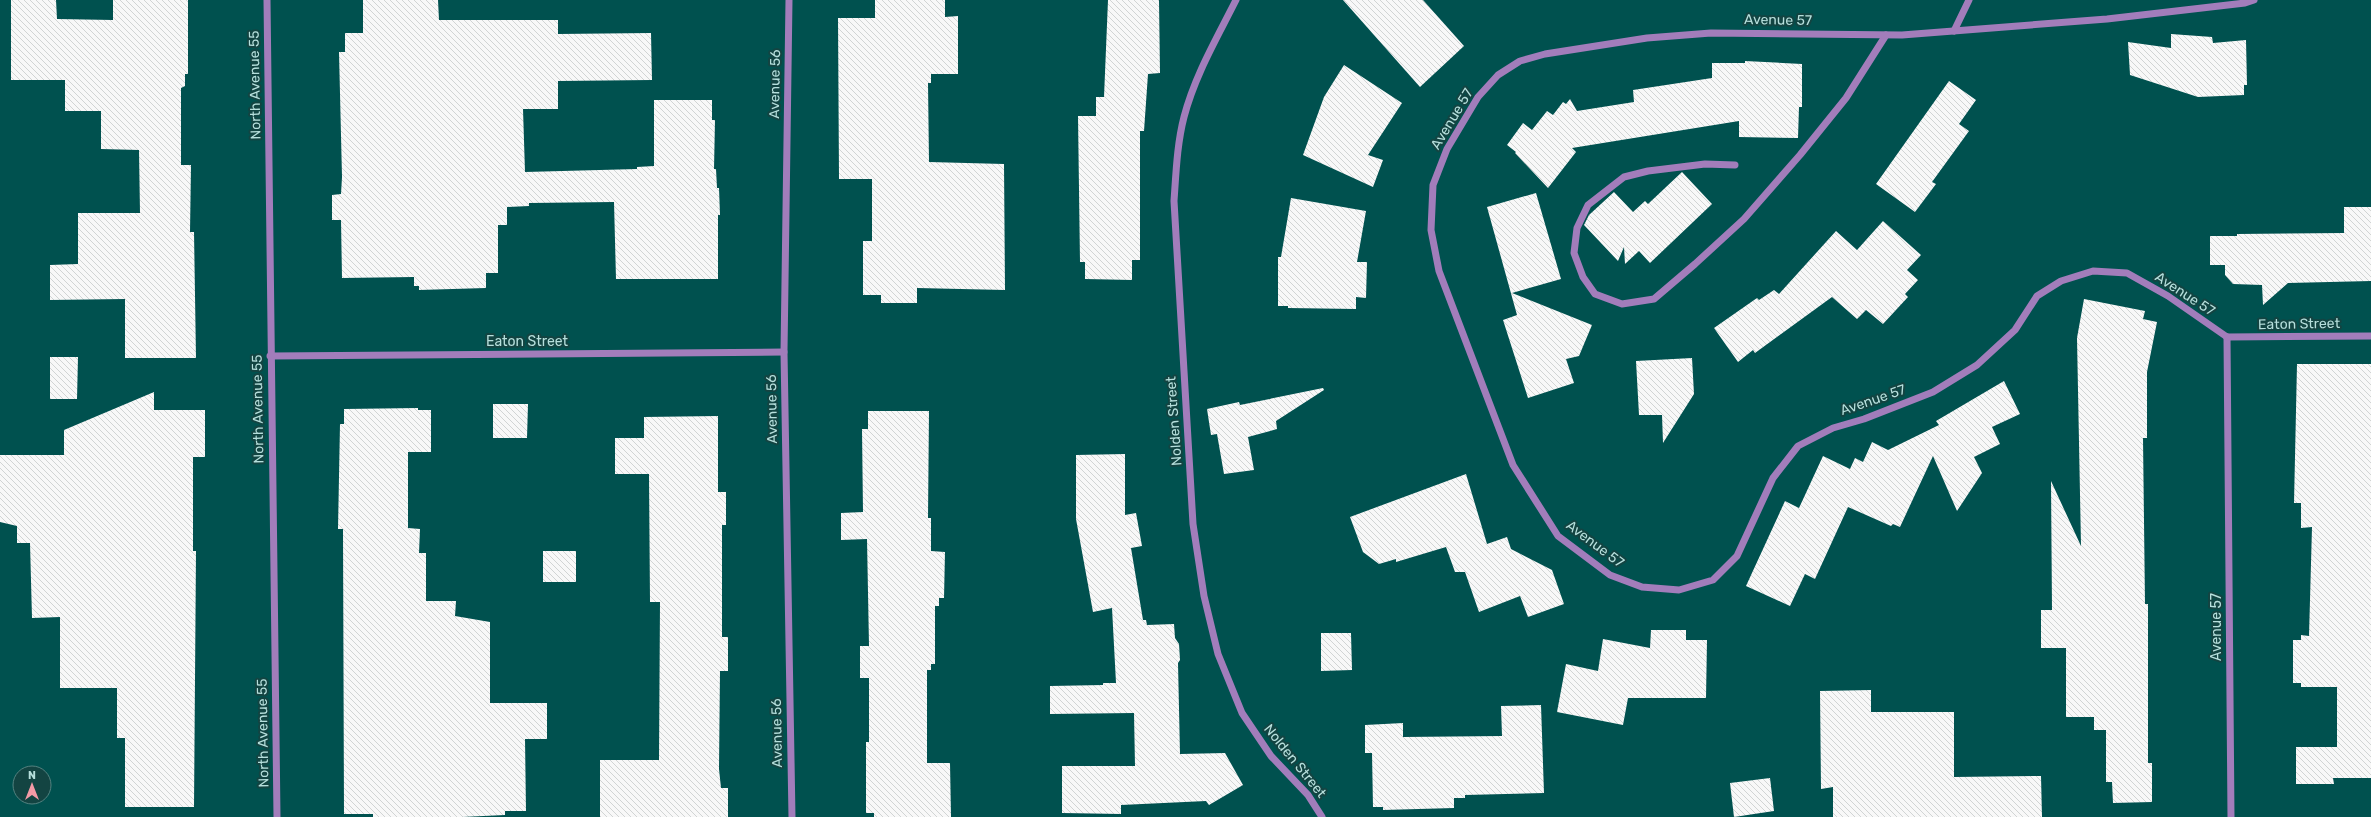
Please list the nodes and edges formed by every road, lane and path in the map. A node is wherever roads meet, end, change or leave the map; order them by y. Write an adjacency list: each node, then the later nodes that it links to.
1 (267, 0): 12 (street, North Avenue 55)
2 (789, 0): 11 (street, Avenue 56)
3 (1236, 0): 15 (street, Nolden Street)
4 (1968, 0): 6 (street)
5 (2254, 0): 6 (street, Avenue 57)
6 (1954, 31): 7 (street, Avenue 57)
7 (1886, 35): 8 (street); 10 (street, Avenue 57)
8 (1736, 165)
9 (2371, 336): 10 (street, Eaton Street)
10 (2227, 337): 16 (street, Avenue 57)
11 (784, 352): 12 (street, Eaton Street); 14 (street, Avenue 56)
12 (270, 356): 13 (street, North Avenue 55)
13 (277, 817)
14 (792, 817)
15 (1322, 817)
16 (2231, 817)

